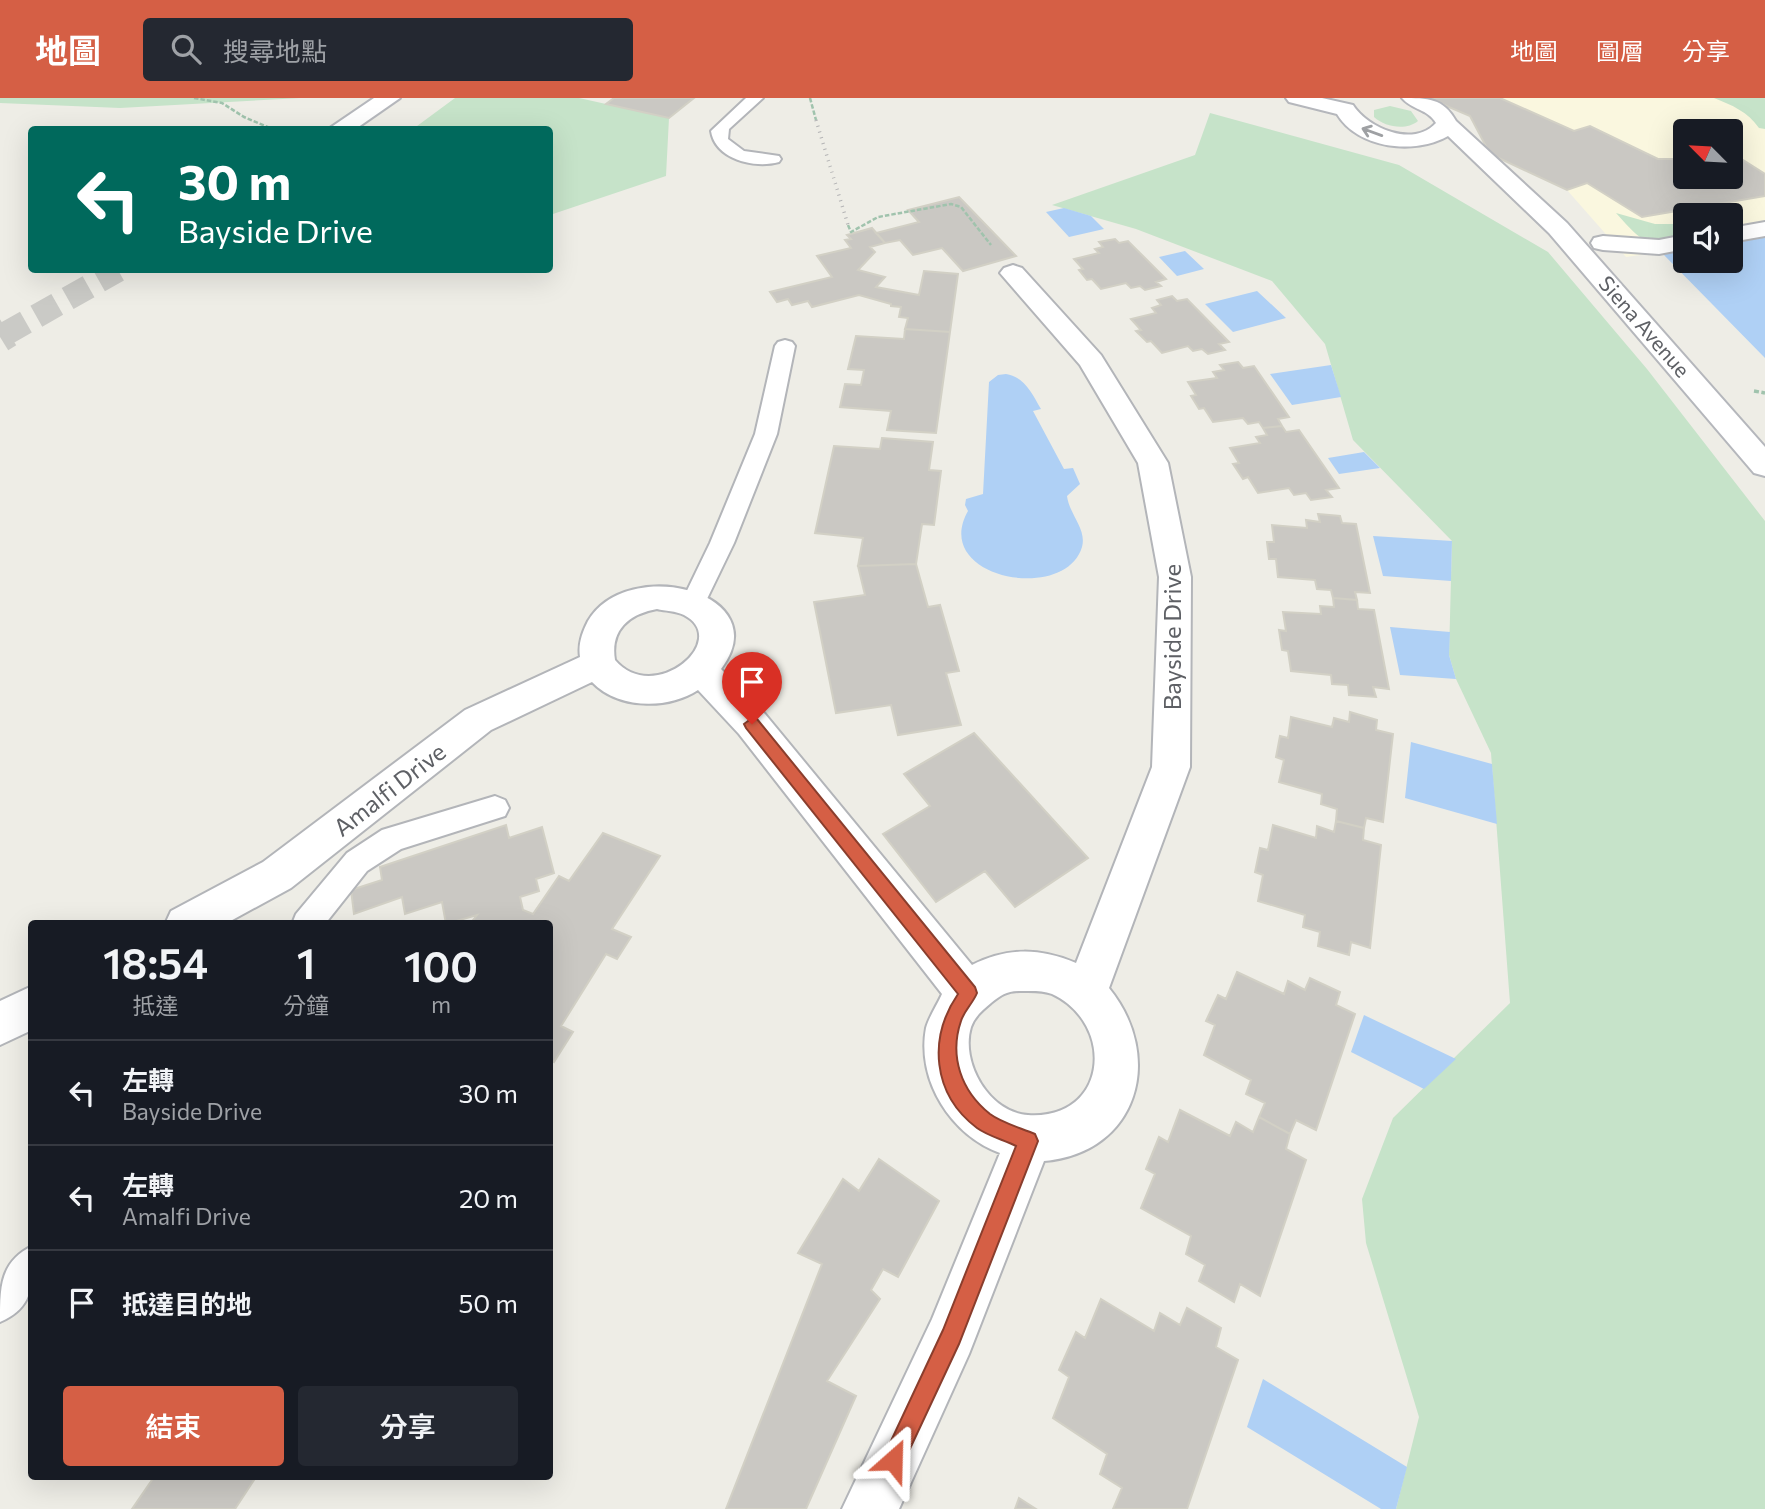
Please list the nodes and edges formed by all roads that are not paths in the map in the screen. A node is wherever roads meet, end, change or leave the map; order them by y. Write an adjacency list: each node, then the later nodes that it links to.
1 (389, 98): 7 (street)
2 (755, 98): 9 (lane)
3 (1296, 98): 5 (street, Siena Avenue)
4 (1413, 98): 6 (street, Siena Avenue)
5 (1351, 104): 8 (street, Siena Avenue, one-way to 5)
6 (1447, 124): 8 (street, Siena Avenue); 10 (street, Siena Avenue)
7 (344, 126)
8 (1408, 140): 10 (street, Siena Avenue)
9 (773, 159)
10 (1518, 191): 17 (street, Siena Avenue)
11 (1765, 229): 12 (street)
12 (1743, 232)
13 (1603, 243): 14 (street)
14 (1673, 244)
15 (1013, 273): 25 (street, Bayside Drive)
16 (785, 346): 18 (lane)
17 (1765, 466)
18 (693, 603): 19 (street); 20 (street)
19 (598, 664): 20 (street); 22 (street, Amalfi Drive)
20 (701, 671): 24 (street)
21 (495, 807): 23 (lane)
22 (193, 920)
23 (310, 920)
24 (968, 993): 25 (street); 28 (street)
25 (1086, 993): 28 (street)
26 (28, 1009): 27 (street)
27 (0, 1024)
28 (1028, 1141): 31 (street)
29 (28, 1269): 30 (lane)
30 (0, 1303)
31 (870, 1509)

